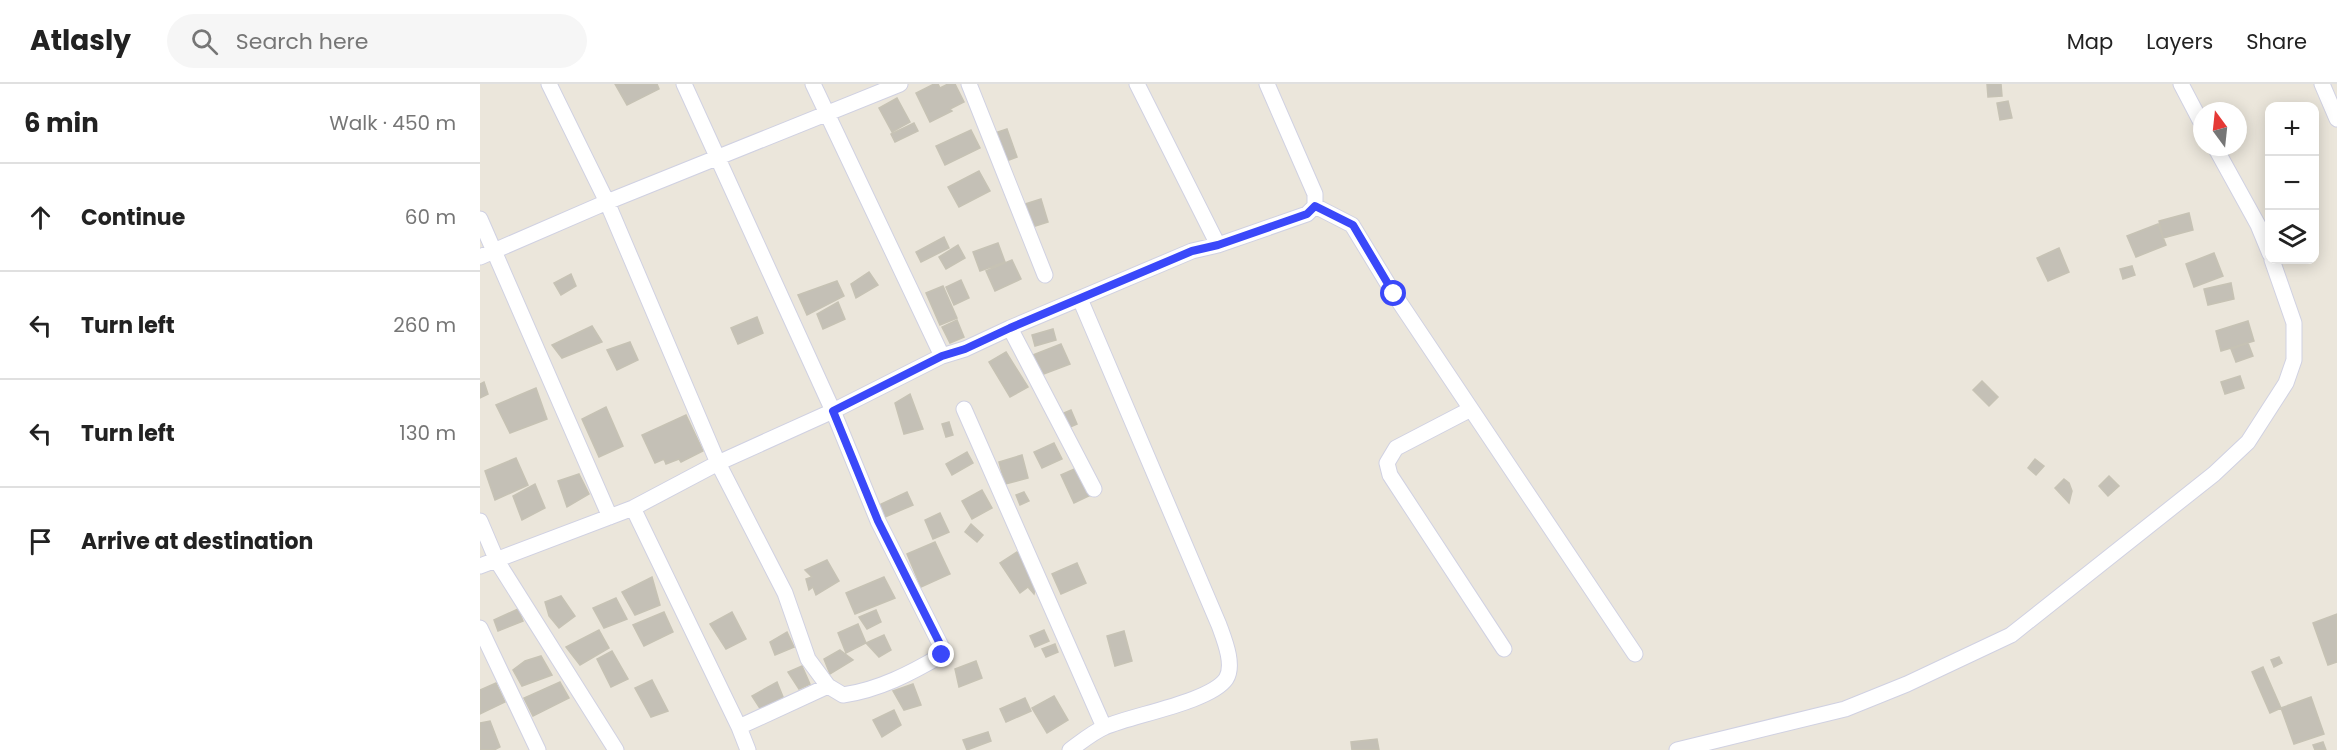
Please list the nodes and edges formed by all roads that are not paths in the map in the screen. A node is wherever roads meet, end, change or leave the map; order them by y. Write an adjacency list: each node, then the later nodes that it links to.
1 (549, 84): 15 (street)
2 (684, 84): 14 (street)
3 (813, 84): 11 (street)
4 (900, 84): 11 (street)
5 (969, 84): 22 (street)
6 (1137, 84): 19 (street)
7 (1267, 84): 16 (street)
8 (2181, 84): 10 (street)
9 (2322, 84): 12 (street)
10 (2193, 107)
11 (826, 114): 14 (street); 25 (street)
12 (2337, 119)
13 (2220, 156): 18 (street)
14 (717, 158): 15 (street); 28 (street)
15 (608, 202): 20 (street); 29 (street)
16 (1315, 206): 19 (street); 27 (street)
17 (480, 219): 20 (street)
18 (2265, 242)
19 (1218, 245): 23 (street)
20 (487, 255): 32 (street)
21 (2272, 264): 46 (street)
22 (1045, 275)
23 (1080, 299): 24 (street); 41 (street)
24 (1010, 328): 25 (street); 30 (street)
25 (942, 356): 28 (street)
26 (964, 409): 41 (street)
27 (1471, 409): 37 (street); 38 (street)
28 (833, 411): 29 (street); 39 (street)
29 (718, 463): 31 (street); 39 (street)
30 (1094, 489)
31 (633, 508): 32 (street); 40 (street)
32 (610, 518): 34 (street)
33 (480, 521): 34 (street)
34 (497, 561): 35 (street); 43 (street)
35 (480, 566)
36 (480, 628): 42 (street)
37 (1504, 649)
38 (1635, 654)
39 (828, 686): 40 (street)
40 (739, 727): 44 (street)
41 (1104, 727): 45 (street)
42 (538, 750)
43 (616, 750)
44 (748, 750)
45 (1070, 750)
46 (1677, 750)

